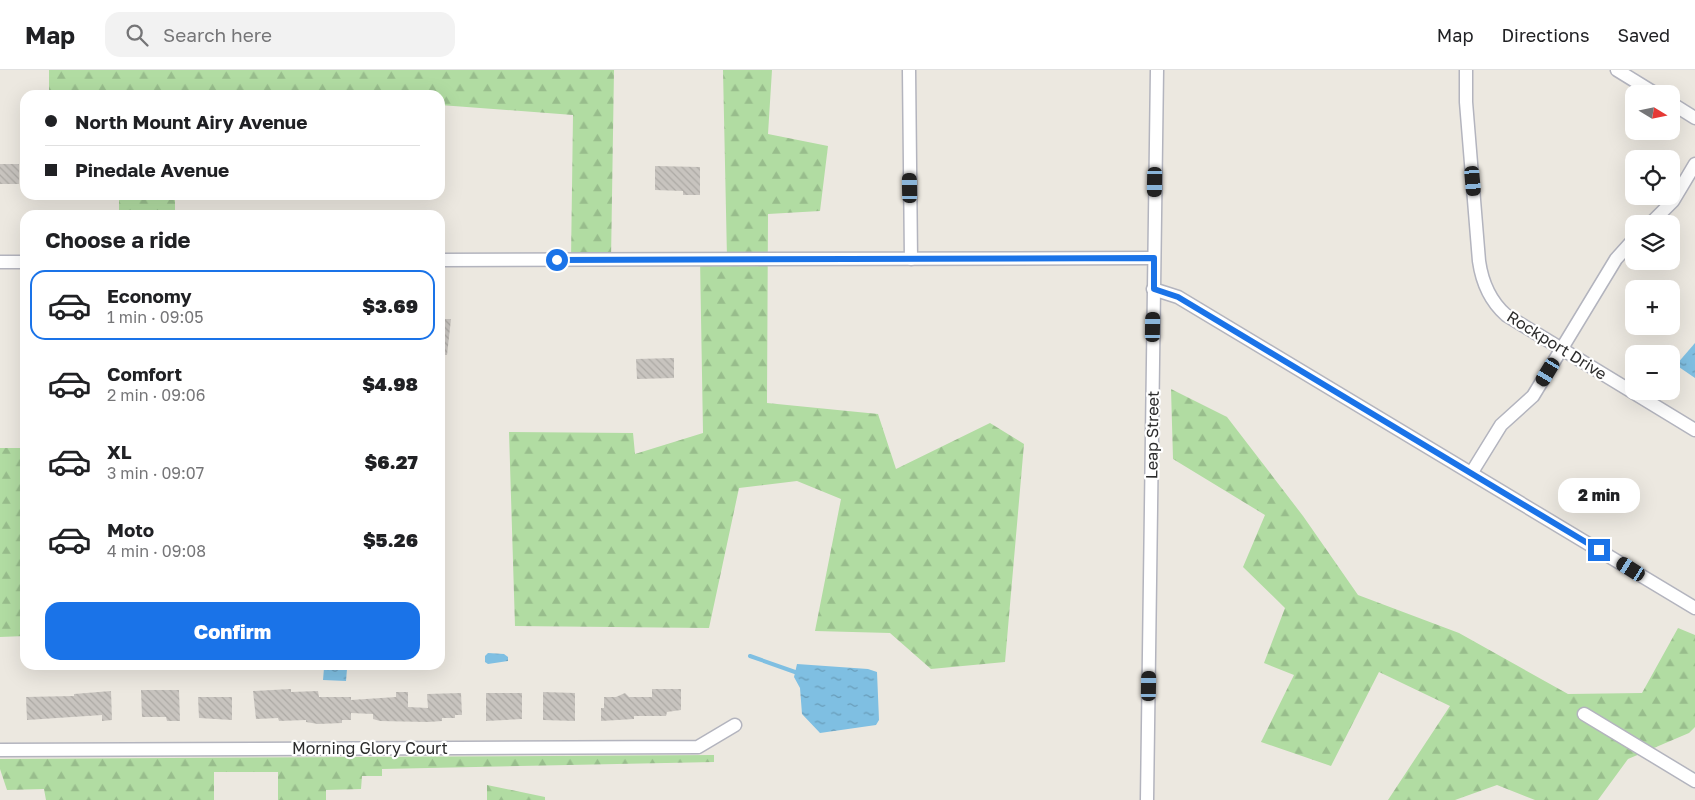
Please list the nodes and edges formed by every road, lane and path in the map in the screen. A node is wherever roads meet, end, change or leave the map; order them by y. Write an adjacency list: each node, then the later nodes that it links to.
1 (908, 70): 12 (street)
2 (1157, 70): 11 (street, Leap Street)
3 (1466, 70): 17 (street, Rockport Drive)
4 (1617, 70): 5 (street)
5 (1641, 85)
6 (1680, 109): 7 (street)
7 (1695, 118)
8 (1695, 164): 9 (street)
9 (1659, 215)
10 (1625, 249): 17 (street)
11 (1154, 258): 12 (street); 16 (street, Leap Street)
12 (911, 259): 13 (street)
13 (445, 260)
14 (0, 262): 15 (street)
15 (20, 262)
16 (1154, 289): 19 (street); 25 (street, Leap Street)
17 (1562, 349): 18 (street, Rockport Drive); 19 (street)
18 (1695, 430)
19 (1472, 472): 20 (street)
20 (1695, 608)
21 (1584, 714): 24 (street)
22 (735, 725): 23 (street, Morning Glory Court)
23 (0, 750)
24 (1695, 781)
25 (1147, 800)

